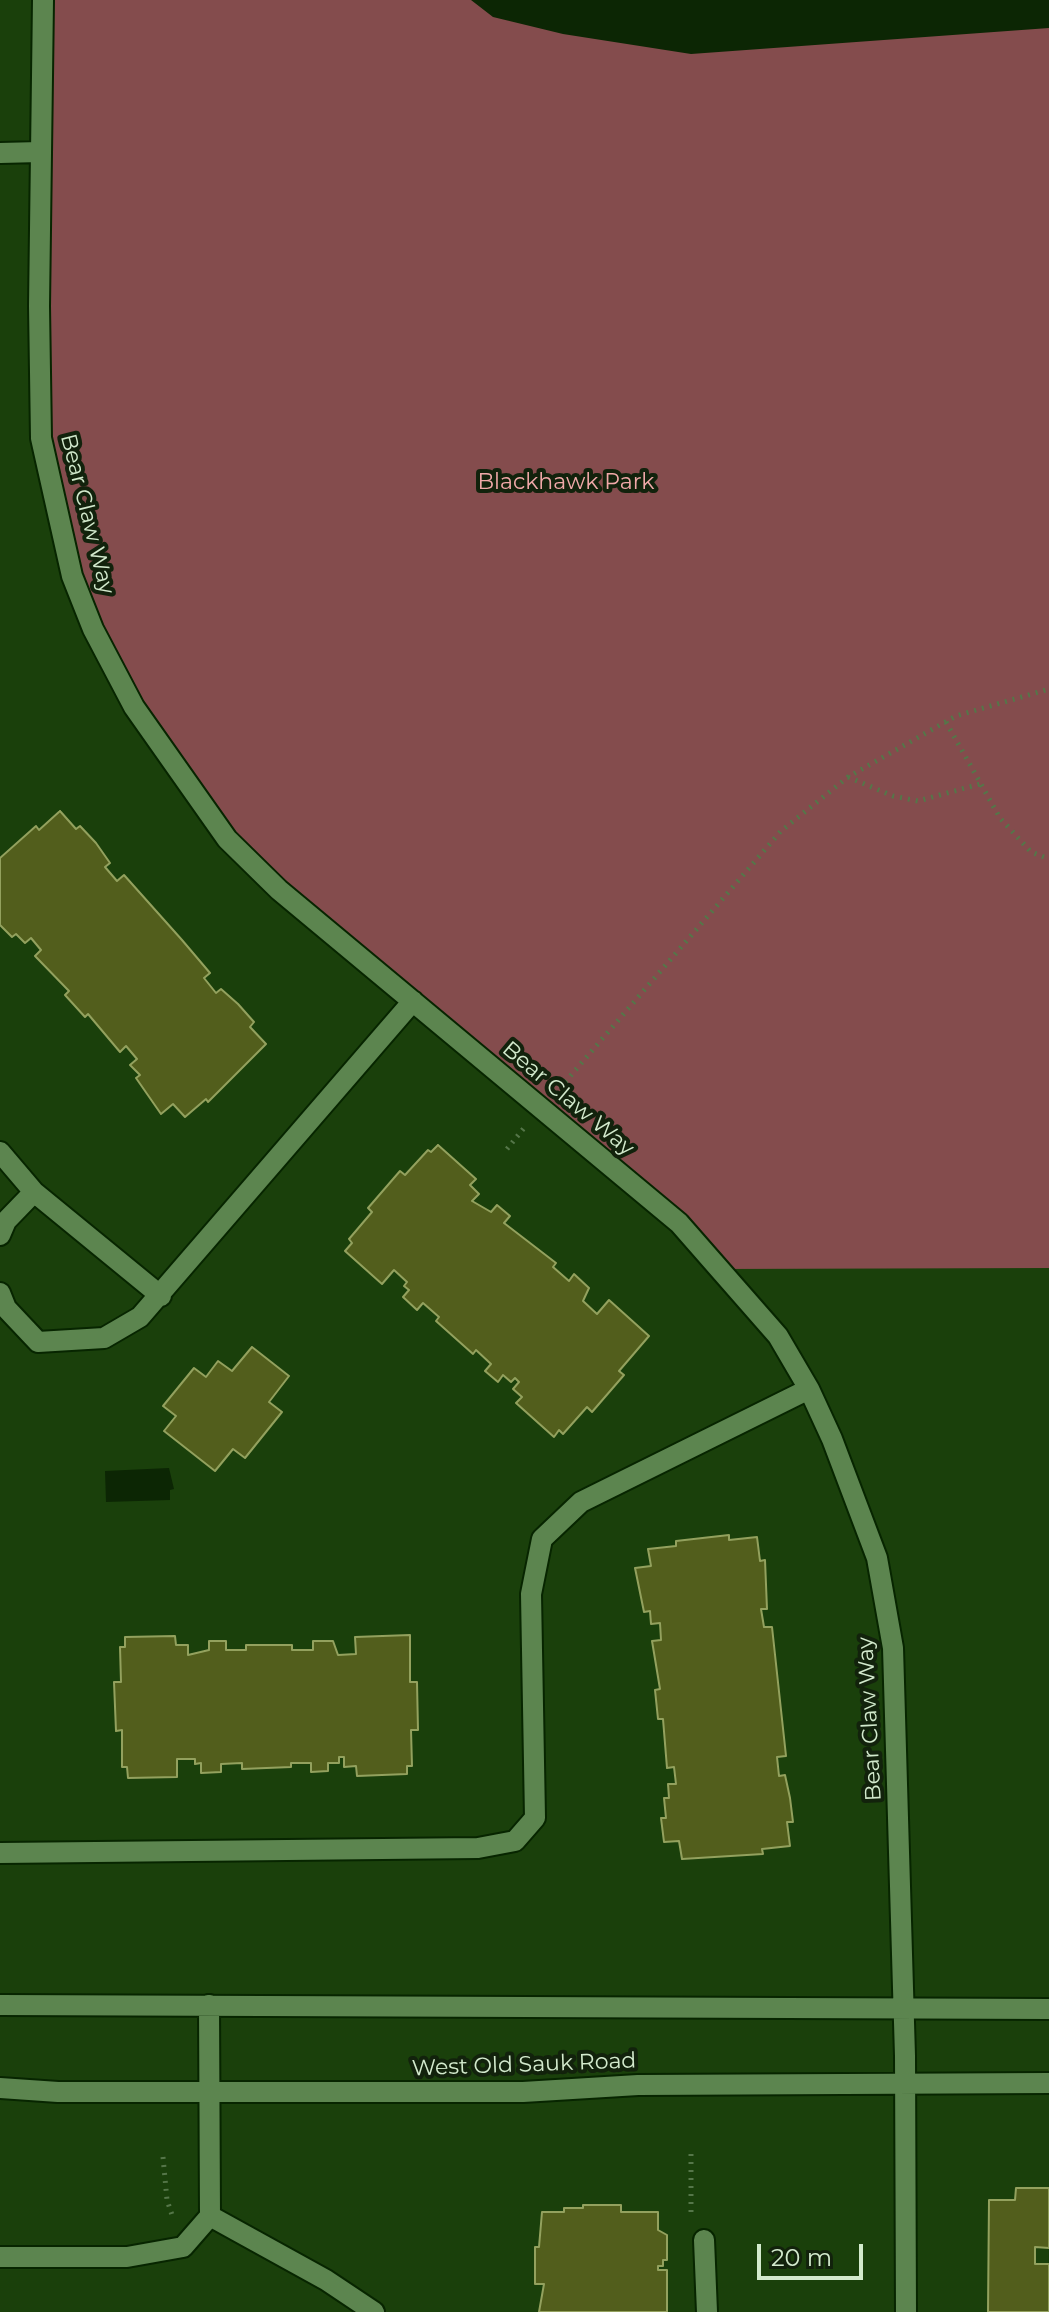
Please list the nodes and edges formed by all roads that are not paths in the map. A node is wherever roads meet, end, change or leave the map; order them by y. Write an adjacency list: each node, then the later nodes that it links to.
1 (43, 0): 2 (street, Bear Claw Way)
2 (40, 152): 3 (street); 4 (street, Bear Claw Way)
3 (0, 153)
4 (413, 1001): 9 (street); 10 (street, Bear Claw Way)
5 (0, 1152): 6 (street)
6 (34, 1192): 7 (street); 9 (street)
7 (0, 1235)
8 (0, 1293): 9 (street)
9 (161, 1296)
10 (809, 1389): 11 (street); 15 (street, Bear Claw Way)
11 (0, 1853)
12 (0, 2005): 13 (street)
13 (209, 2005): 15 (street); 19 (street)
14 (1049, 2009): 15 (street)
15 (904, 2011): 17 (street, Bear Claw Way)
16 (1049, 2083): 17 (street, West Old Sauk Road)
17 (905, 2085): 19 (street, West Old Sauk Road); 25 (street, Bear Claw Way)
18 (0, 2088): 19 (street, West Old Sauk Road)
19 (210, 2092): 20 (street)
20 (210, 2216): 22 (street); 23 (street)
21 (704, 2240): 24 (street)
22 (0, 2257)
23 (374, 2312)
24 (707, 2312)
25 (906, 2312)

